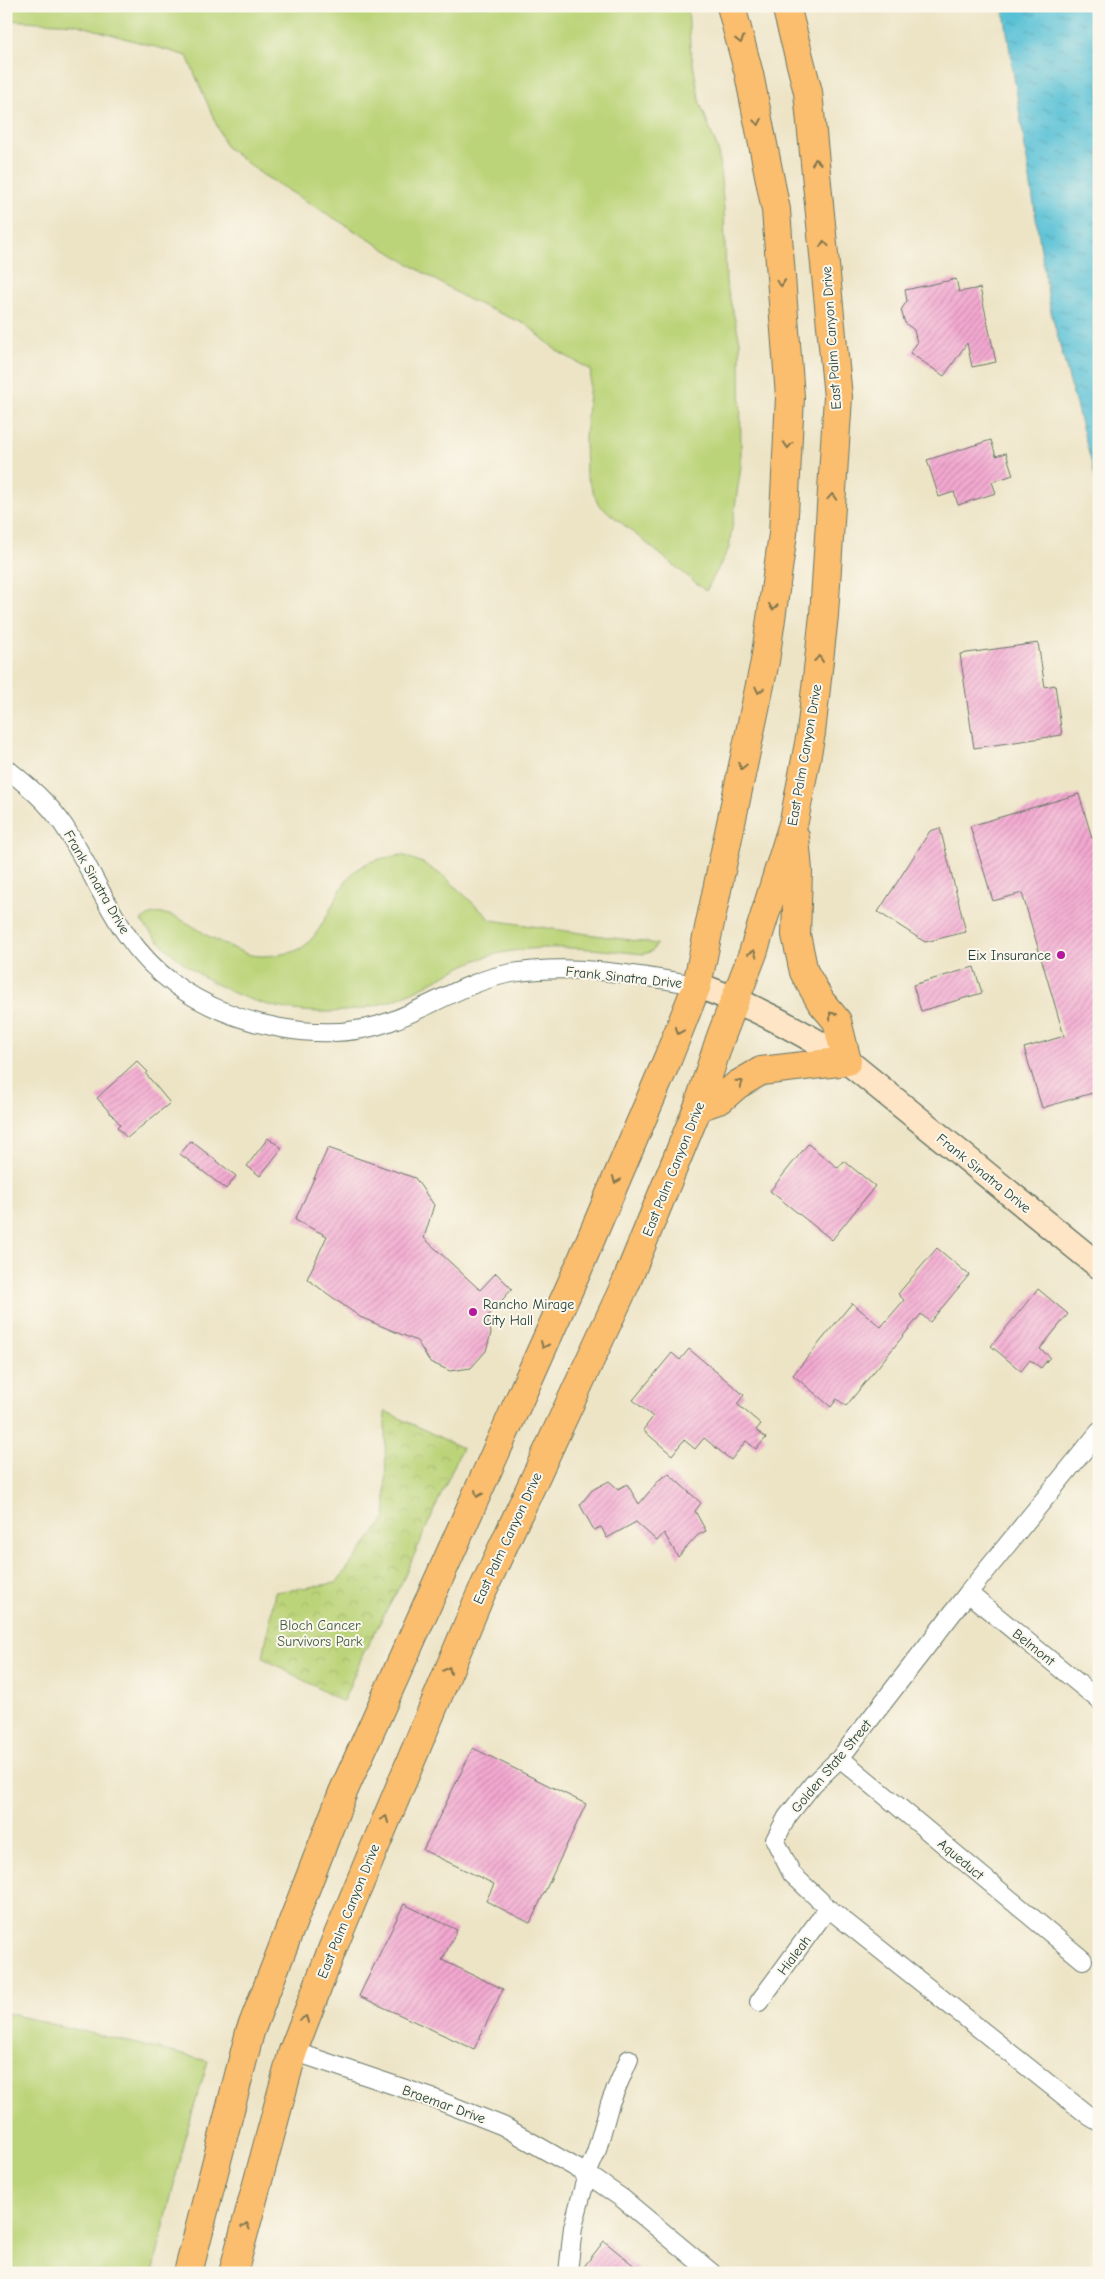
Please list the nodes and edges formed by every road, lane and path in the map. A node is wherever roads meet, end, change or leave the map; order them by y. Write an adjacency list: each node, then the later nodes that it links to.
1 (731, 6): 5 (main road, one-way to 5)
2 (786, 6): 4 (main road, East Palm Canyon Drive, one-way to 2)
3 (6, 768): 5 (street, Frank Sinatra Drive)
4 (794, 821): 6 (main road, East Palm Canyon Drive, one-way to 4); 7 (main road, one-way to 4)
5 (697, 985): 6 (main road, Frank Sinatra Drive); 22 (main road, one-way to 22)
6 (737, 999): 7 (main road, Frank Sinatra Drive); 8 (main road, East Palm Canyon Drive)
7 (847, 1061): 8 (main road, one-way to 7); 9 (main road, Frank Sinatra Drive)
8 (698, 1107): 18 (main road, East Palm Canyon Drive, one-way to 8)
9 (1099, 1266)
10 (1099, 1432): 11 (street, Golden State Street)
11 (1092, 1453): 12 (street, Golden State Street)
12 (968, 1593): 13 (street, Belmont); 14 (street, Golden State Street)
13 (1099, 1700)
14 (840, 1758): 15 (street, Golden State Street); 16 (street, Aqueduct)
15 (828, 1908): 17 (street, Hialeah); 20 (street, Golden State Street)
16 (1083, 1960)
17 (759, 2002)
18 (293, 2051): 21 (street, Braemar Drive); 23 (main road, East Palm Canyon Drive, one-way to 18)
19 (628, 2058): 21 (street)
20 (1099, 2122)
21 (586, 2174): 24 (street); 25 (street, Braemar Drive)
22 (188, 2273)
23 (233, 2273)
24 (568, 2273)
25 (712, 2273)

